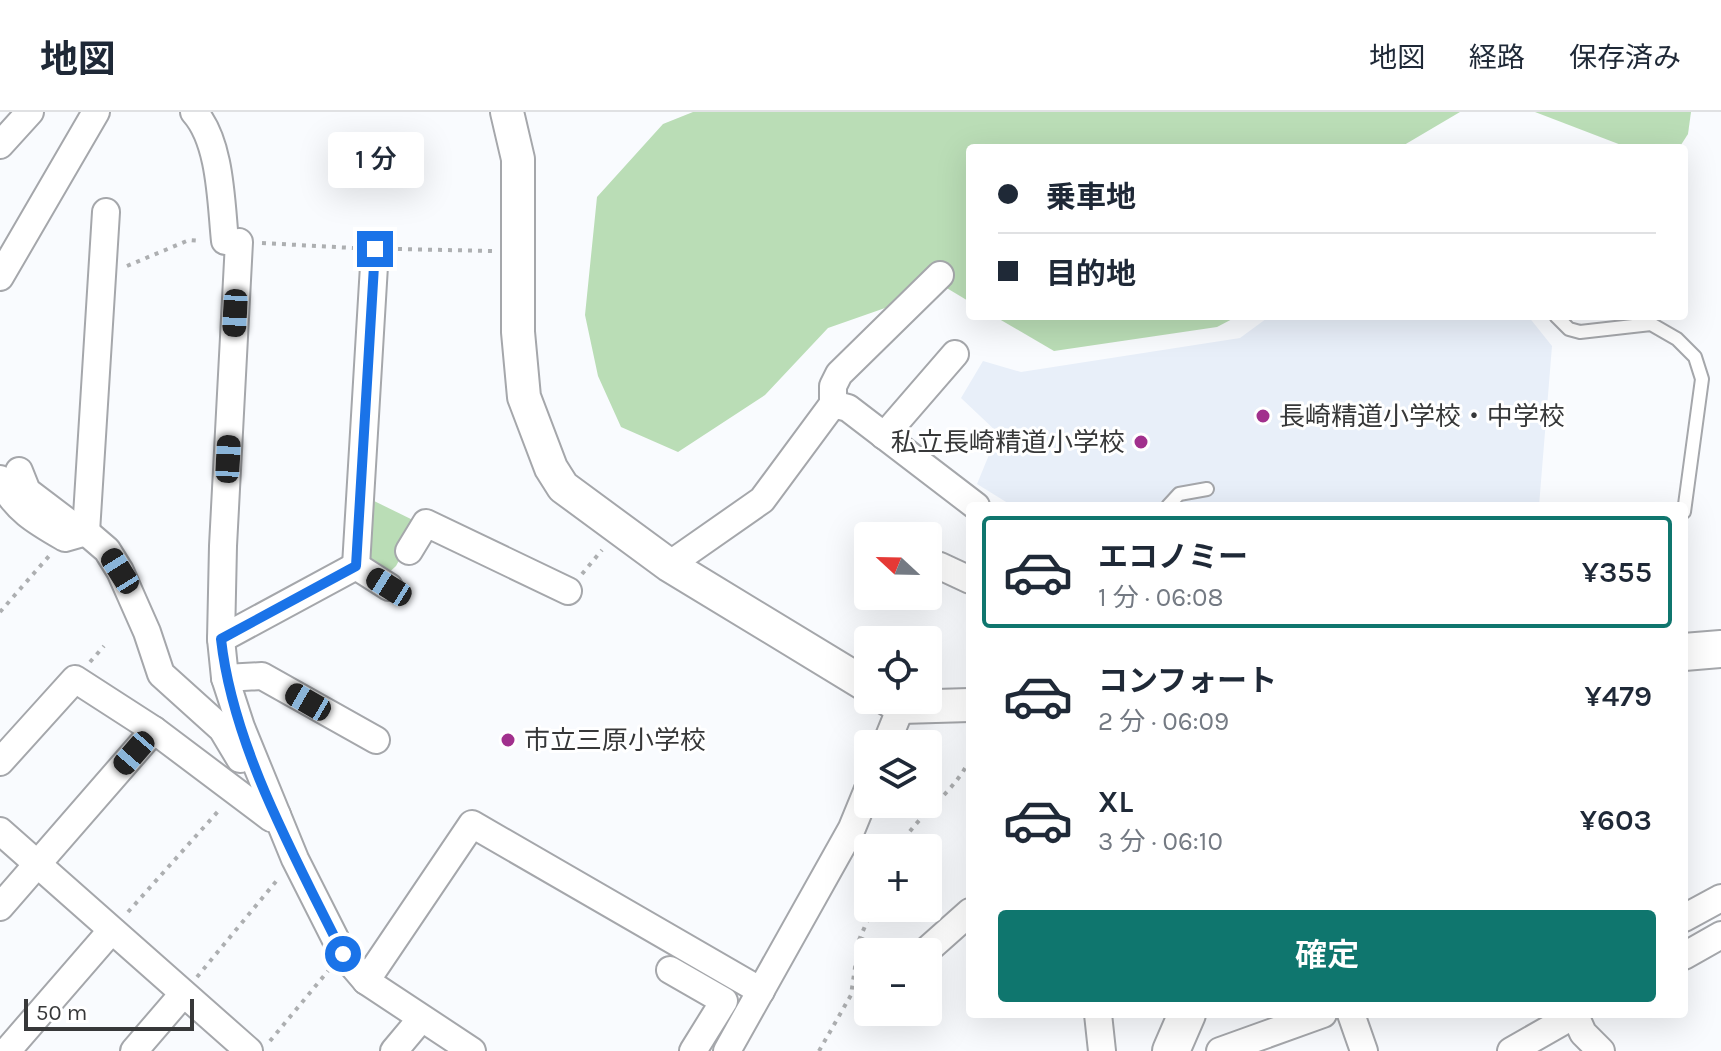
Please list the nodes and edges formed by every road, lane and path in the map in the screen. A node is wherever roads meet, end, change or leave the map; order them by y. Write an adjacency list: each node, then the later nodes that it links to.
1 (30, 112): 5 (street)
2 (96, 112): 11 (street)
3 (194, 112): 7 (street)
4 (512, 114): 21 (street)
5 (0, 145)
6 (106, 212): 10 (street)
7 (232, 241): 10 (path); 31 (street)
8 (375, 249): 25 (street)
9 (940, 275): 14 (street)
10 (103, 276): 22 (street)
11 (0, 277)
12 (1560, 320): 20 (lane)
13 (955, 354): 15 (street)
14 (833, 404): 15 (street); 24 (street)
15 (884, 436): 18 (street)
16 (10, 475): 22 (street)
17 (1207, 489): 19 (lane)
18 (971, 502)
19 (1172, 502)
20 (1685, 502)
21 (619, 529): 24 (street); 29 (path)
22 (77, 534): 30 (path); 42 (street)
23 (409, 551): 29 (street)
24 (669, 565): 34 (street)
25 (356, 566): 28 (street); 31 (street)
26 (942, 567): 27 (street)
27 (966, 578)
28 (389, 587)
29 (568, 591)
30 (0, 612)
31 (221, 639): 35 (street)
32 (1721, 649): 33 (main road)
33 (1688, 652)
34 (854, 677)
35 (225, 678): 39 (street); 42 (street)
36 (942, 705): 37 (street)
37 (966, 705)
38 (154, 730): 40 (street); 43 (street); 49 (street)
39 (376, 740)
40 (0, 762)
41 (966, 766): 47 (path)
42 (261, 776): 44 (street)
43 (235, 792): 44 (street); 55 (path)
44 (277, 815): 48 (street)
45 (856, 818): 64 (street)
46 (0, 831): 49 (street)
47 (906, 834)
48 (295, 859): 59 (street); 65 (path)
49 (37, 865): 51 (street); 55 (street)
50 (1721, 898): 53 (street)
51 (0, 907)
52 (966, 916): 58 (street)
53 (1688, 916)
54 (867, 922): 57 (path)
55 (111, 931): 65 (street); 72 (street)
56 (1721, 935): 60 (street)
57 (860, 938)
58 (941, 938)
59 (343, 954): 63 (street); 75 (path)
60 (1688, 954)
61 (670, 970): 78 (street)
62 (854, 976): 80 (path)
63 (366, 981): 64 (street); 70 (street)
64 (761, 991): 79 (street)
65 (183, 994): 73 (street); 74 (street)
66 (1098, 1018): 81 (street)
67 (1185, 1018): 82 (main road)
68 (1312, 1018): 83 (street)
69 (1352, 1018): 84 (street)
70 (420, 1020): 76 (street); 77 (street)
71 (1558, 1021): 85 (street); 86 (street)
72 (7, 1051)
73 (134, 1051)
74 (249, 1051)
75 (261, 1051)
76 (394, 1051)
77 (472, 1051)
78 (693, 1051)
79 (727, 1051)
80 (819, 1051)
81 (1102, 1051)
82 (1171, 1051)
83 (1220, 1051)
84 (1364, 1051)
85 (1511, 1051)
86 (1601, 1051)

